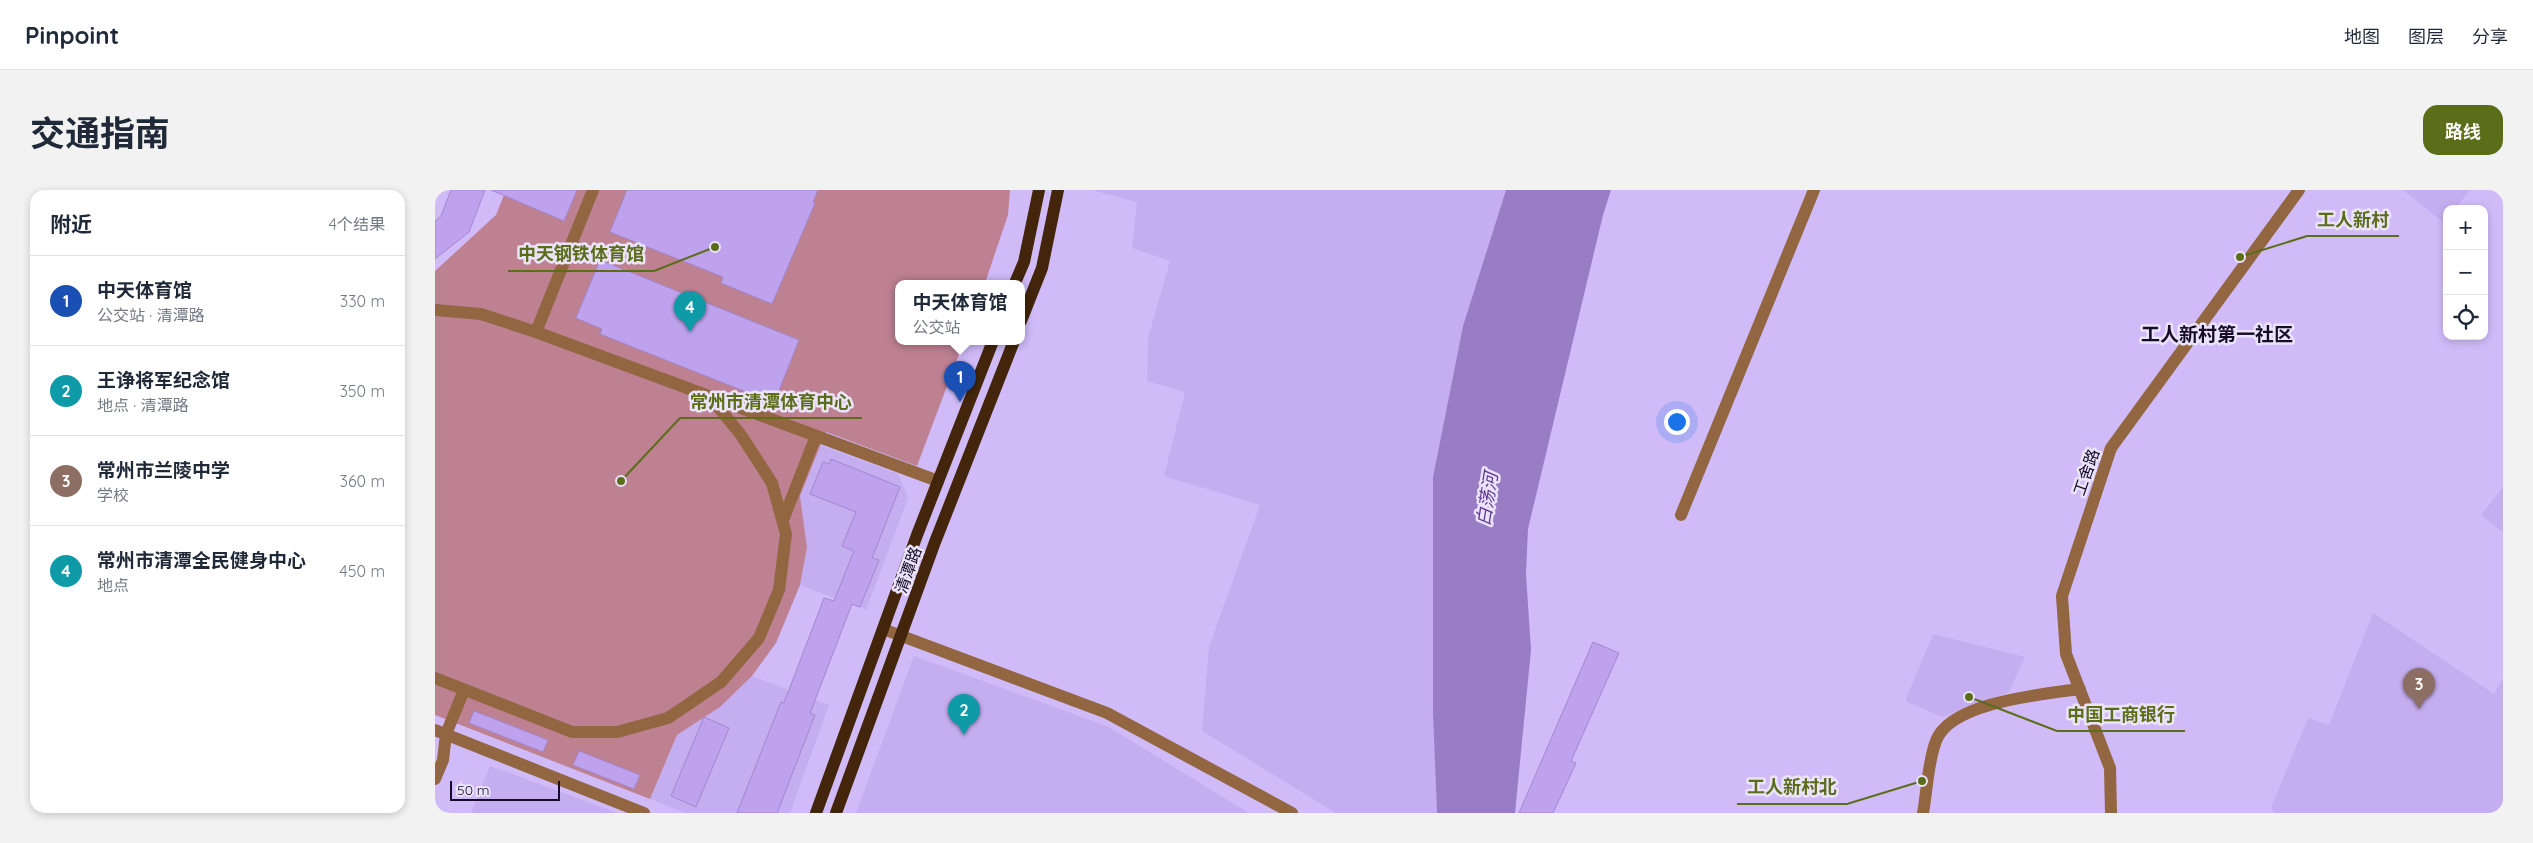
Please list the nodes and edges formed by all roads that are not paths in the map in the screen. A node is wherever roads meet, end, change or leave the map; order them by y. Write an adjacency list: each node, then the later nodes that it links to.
1 (593, 190): 9 (street)
2 (1039, 190): 6 (main road)
3 (1058, 190): 8 (main road)
4 (1814, 190): 15 (street)
5 (2299, 190): 20 (street, 工舍路)
6 (1016, 280)
7 (435, 310): 9 (street)
8 (1025, 311)
9 (536, 332): 12 (street)
10 (991, 345): 14 (main road, 清潭路)
11 (1012, 345): 18 (main road, 清潭路)
12 (710, 397): 13 (street); 16 (street)
13 (816, 436): 14 (street); 16 (street)
14 (939, 481): 17 (main road, 清潭路)
15 (1681, 515)
16 (783, 520): 21 (street)
17 (883, 629): 18 (street); 25 (main road, 清潭路)
18 (902, 634): 26 (main road, 清潭路); 27 (street)
19 (435, 678): 21 (street)
20 (2080, 689): 28 (street); 29 (street, 工舍路)
21 (464, 690): 22 (street)
22 (441, 732): 23 (street); 24 (street)
23 (435, 778)
24 (644, 813)
25 (816, 813)
26 (836, 813)
27 (1292, 813)
28 (1923, 813)
29 (2111, 813)

